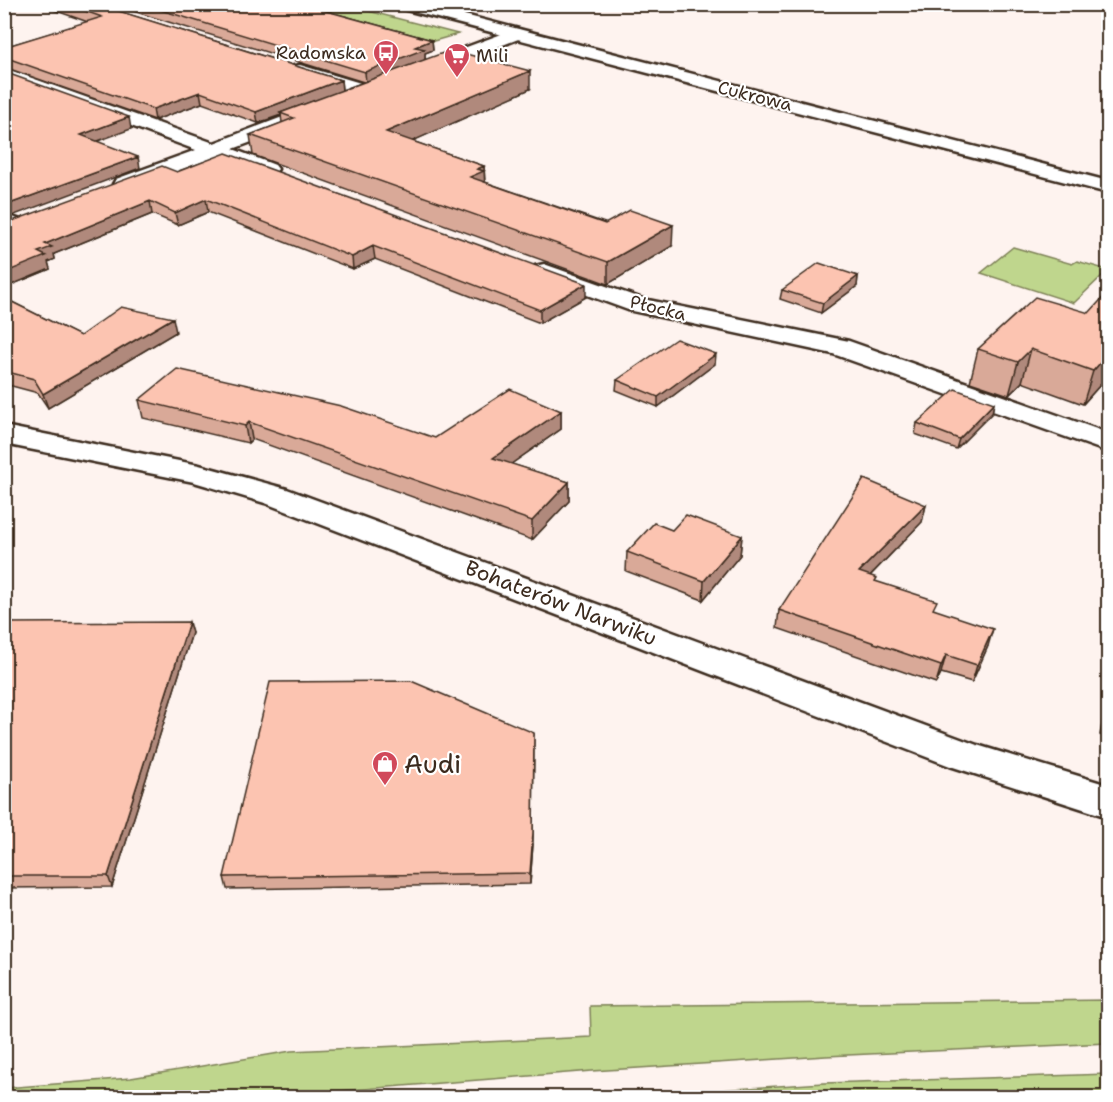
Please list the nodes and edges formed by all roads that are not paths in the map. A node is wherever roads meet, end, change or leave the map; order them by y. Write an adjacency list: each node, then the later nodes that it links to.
1 (400, 4): 2 (street, Cukrowa)
2 (515, 34): 5 (street); 12 (street, Cukrowa)
3 (280, 64): 7 (street)
4 (4, 73): 10 (street)
5 (407, 76)
6 (386, 84): 7 (street)
7 (367, 91): 8 (street)
8 (334, 104)
9 (312, 112): 10 (street)
10 (214, 149): 11 (street); 13 (street)
11 (294, 179)
12 (1108, 187)
13 (104, 192)
14 (38, 217): 15 (street)
15 (8, 226)
16 (526, 265): 18 (street, Płocka)
17 (4, 435): 19 (street, Bohaterów Narwiku)
18 (1108, 443)
19 (1108, 801)

